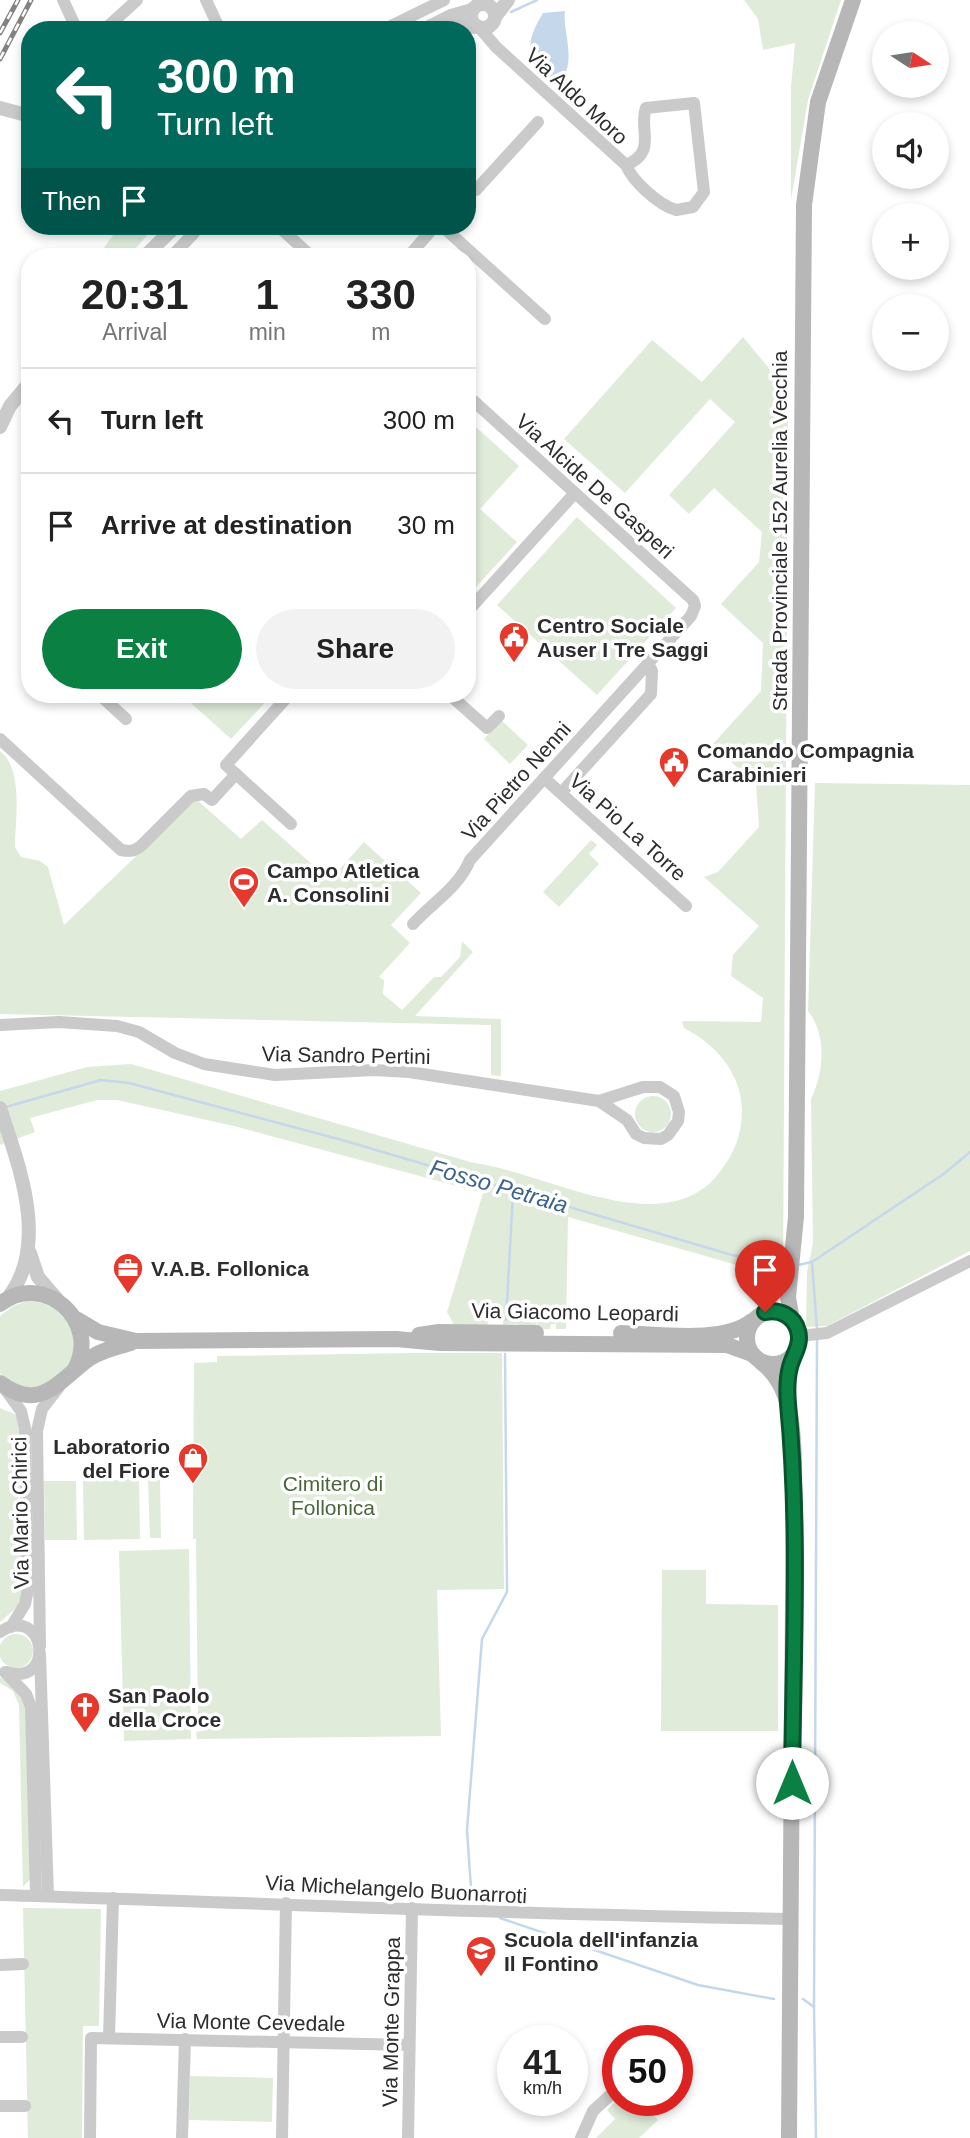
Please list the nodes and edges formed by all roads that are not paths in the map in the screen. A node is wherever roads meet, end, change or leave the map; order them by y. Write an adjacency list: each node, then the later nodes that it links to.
1 (63, 0): 9 (street)
2 (206, 0): 11 (street)
3 (444, 0): 12 (street)
4 (508, 0): 8 (street)
5 (852, 0): 58 (main road, Strada Provinciale 152 Aurelia Vecchia)
6 (134, 1): 10 (street)
7 (472, 10): 8 (street); 13 (street); 14 (street)
8 (492, 10): 17 (street); 18 (street, Via Aldo Moro)
9 (74, 21)
10 (113, 21)
11 (216, 21)
12 (401, 21)
13 (441, 21)
14 (474, 21)
15 (476, 24): 17 (street)
16 (476, 27): 17 (street)
17 (479, 27): 18 (street, Via Aldo Moro)
18 (503, 53): 22 (street, Via Aldo Moro)
19 (0, 108): 20 (street)
20 (21, 114)
21 (538, 122): 23 (street)
22 (626, 165): 22 (street, Via Aldo Moro)
23 (476, 190)
24 (192, 235): 27 (street)
25 (288, 235): 28 (street)
26 (452, 235): 29 (street)
27 (179, 248)
28 (302, 248)
29 (466, 248)
30 (476, 257): 31 (street)
31 (545, 319)
32 (21, 393): 34 (street)
33 (476, 403): 35 (street, Via Alcide De Gasperi)
34 (0, 426)
35 (574, 494): 36 (street); 37 (street, Via Alcide De Gasperi)
36 (476, 602)
37 (695, 606): 38 (street, Via Pietro Nenni)
38 (648, 663): 46 (street, Via Pietro Nenni); 47 (street, Via Pietro Nenni)
39 (109, 703): 43 (street)
40 (282, 703): 45 (street)
41 (459, 703): 42 (street)
42 (499, 716)
43 (126, 719)
44 (0, 739): 45 (street)
45 (236, 774): 48 (street)
46 (544, 778): 47 (street, Via Pio La Torre); 50 (street, Via Pietro Nenni)
47 (561, 793): 49 (street, Via Pio La Torre)
48 (291, 824)
49 (687, 906)
50 (413, 924)
51 (16, 1023): 52 (street, Via Sandro Pertini); 53 (street); 54 (street, Via Sandro Pertini)
52 (0, 1025)
53 (0, 1033)
54 (599, 1101): 54 (street, Via Sandro Pertini)
55 (0, 1108): 56 (street)
56 (28, 1244): 59 (street); 60 (street)
57 (970, 1261): 66 (street)
58 (791, 1278): 61 (main road, Strada Provinciale 152 Aurelia Vecchia); 63 (main road, Strada Provinciale 152 Aurelia Vecchia)
59 (57, 1299): 60 (main road); 62 (main road, Via Giacomo Leopardi)
60 (3, 1302)
61 (759, 1317): 63 (main road); 64 (main road, Via Giacomo Leopardi); 67 (main road)
62 (76, 1319): 65 (main road, Via Giacomo Leopardi); 68 (main road)
63 (792, 1320): 66 (main road, Strada Provinciale 152 Aurelia Vecchia)
64 (396, 1339): 65 (main road, Via Giacomo Leopardi); 67 (main road, Via Giacomo Leopardi)
65 (136, 1341): 68 (main road, Via Giacomo Leopardi)
66 (801, 1341): 67 (main road); 71 (main road)
67 (757, 1358): 71 (main road)
68 (74, 1371): 70 (main road, Via Giacomo Leopardi)
69 (1, 1384): 70 (main road); 72 (street, Via Mario Chirici)
70 (59, 1387): 73 (street, Via Mario Chirici)
71 (788, 1404): 80 (main road)
72 (5, 1630): 73 (street, Via Mario Chirici)
73 (40, 1650): 74 (street); 76 (street, Via Mario Chirici)
74 (3, 1670): 76 (street)
75 (0, 1895): 76 (street, Via Michelangelo Buonarroti)
76 (42, 1896): 77 (street, Via Michelangelo Buonarroti)
77 (113, 1898): 78 (street, Via Michelangelo Buonarroti); 85 (street)
78 (286, 1903): 79 (street, Via Michelangelo Buonarroti); 87 (street)
79 (412, 1908): 80 (street, Via Michelangelo Buonarroti); 88 (street, Via Monte Grappa)
80 (791, 1919): 97 (main road)
81 (23, 1964): 82 (street)
82 (0, 1965)
83 (22, 2036): 84 (street)
84 (0, 2037)
85 (108, 2038): 86 (street, Via Monte Cevedale); 92 (street, Via Monte Cevedale)
86 (184, 2039): 87 (street, Via Monte Cevedale); 93 (street)
87 (284, 2041): 88 (street, Via Monte Cevedale); 94 (street)
88 (410, 2045): 95 (street, Via Monte Grappa)
89 (602, 2103): 96 (street)
90 (0, 2106): 91 (street)
91 (25, 2106)
92 (90, 2138)
93 (182, 2138)
94 (282, 2138)
95 (408, 2138)
96 (581, 2138)
97 (789, 2138)

